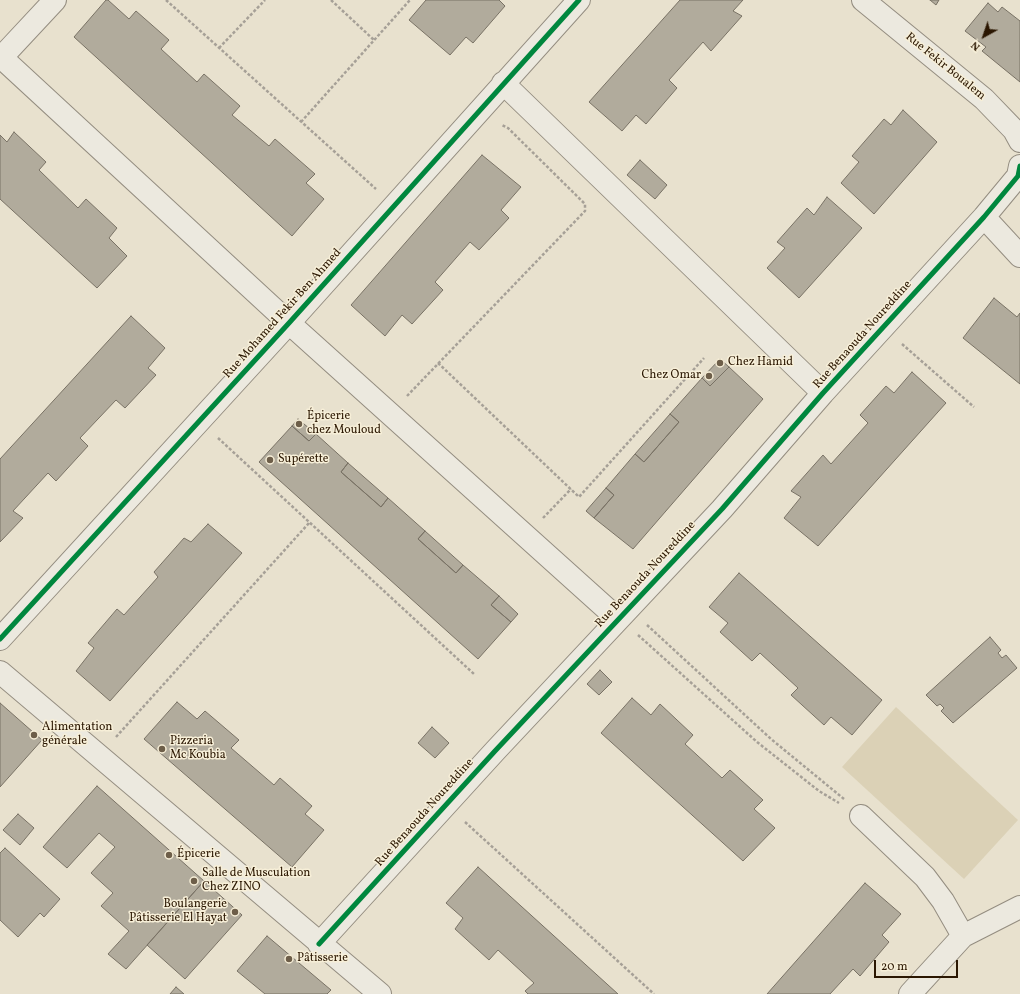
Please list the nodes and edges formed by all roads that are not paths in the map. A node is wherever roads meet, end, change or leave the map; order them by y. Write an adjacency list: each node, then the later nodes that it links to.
1 (55, 0): 4 (street)
2 (579, 0): 5 (street, Rue Mohamed Fekir Ben Ahmed)
3 (863, 0): 6 (street, Rue Fekir Boualem)
4 (1, 58): 10 (street)
5 (503, 83): 10 (street, Rue Mohamed Fekir Ben Ahmed); 11 (street)
6 (1020, 141)
7 (1020, 166): 8 (street)
8 (984, 217): 9 (street); 11 (street, Rue Benaouda Noureddine)
9 (1020, 256)
10 (289, 323): 12 (street); 13 (street, Rue Mohamed Fekir Ben Ahmed)
11 (823, 393): 12 (street, Rue Benaouda Noureddine)
12 (618, 619): 18 (street, Rue Benaouda Noureddine)
13 (0, 639)
14 (0, 672): 18 (street)
15 (861, 816): 17 (street)
16 (1020, 907): 17 (street)
17 (963, 936): 20 (street)
18 (318, 944): 19 (street)
19 (380, 994)
20 (910, 994)

